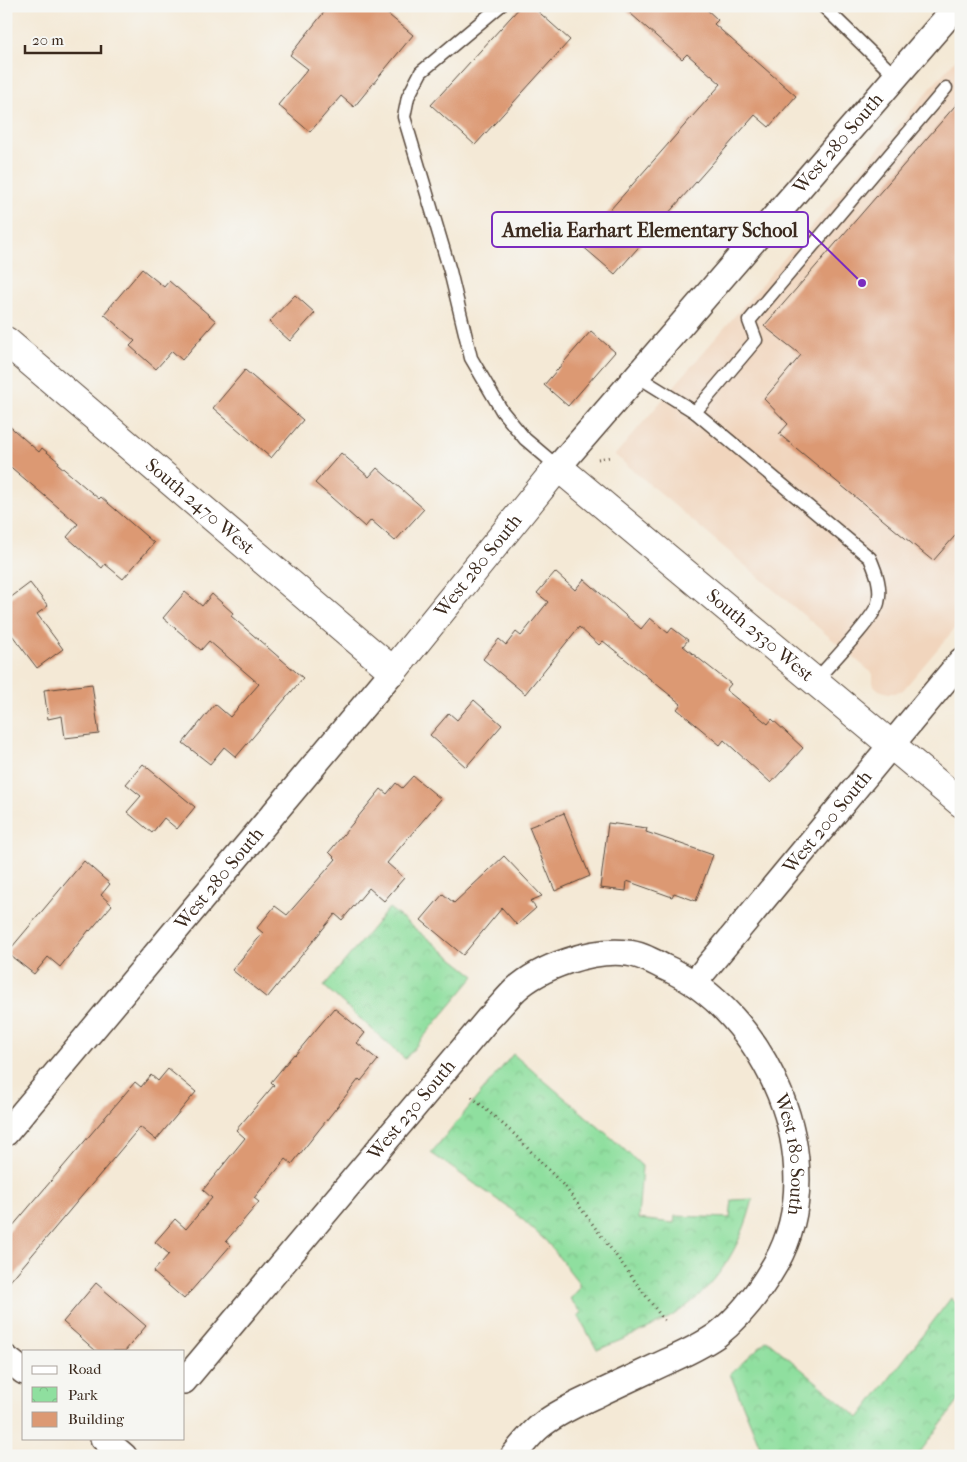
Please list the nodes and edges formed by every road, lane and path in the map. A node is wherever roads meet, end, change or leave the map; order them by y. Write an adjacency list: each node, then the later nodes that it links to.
1 (500, 6): 9 (lane)
2 (823, 6): 4 (lane)
3 (957, 6): 4 (street, West 280 South)
4 (896, 77): 7 (street, West 280 South)
5 (946, 88): 8 (lane)
6 (6, 341): 10 (street, South 2470 West)
7 (637, 376): 8 (lane); 9 (street, West 280 South)
8 (695, 412): 12 (lane)
9 (558, 467): 10 (street, West 280 South); 12 (street, South 2530 West)
10 (393, 671): 17 (street, West 280 South)
11 (957, 673): 13 (street, West 200 South)
12 (815, 681): 13 (street, South 2530 West)
13 (891, 744): 14 (street, South 2530 West); 15 (street, West 200 South)
14 (961, 803)
15 (694, 983): 21 (street, West 230 South); 24 (street, West 180 South)
16 (472, 1096): 18 (path)
17 (6, 1133)
18 (666, 1323)
19 (6, 1358): 20 (street)
20 (22, 1370)
21 (185, 1380)
22 (107, 1440): 23 (street)
23 (127, 1449)
24 (513, 1456)

